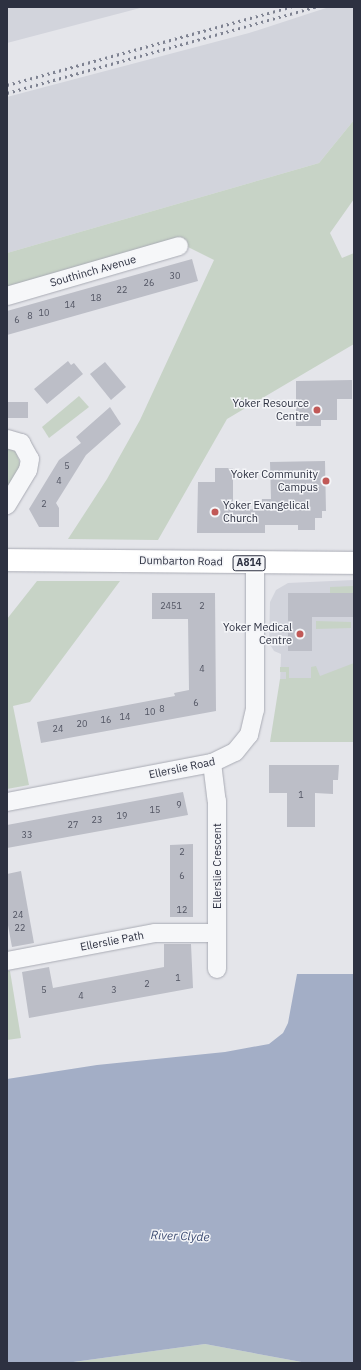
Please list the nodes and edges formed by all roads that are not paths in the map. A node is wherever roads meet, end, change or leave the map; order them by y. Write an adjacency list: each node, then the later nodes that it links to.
1 (180, 246): 2 (street, Southinch Avenue)
2 (7, 296)
3 (7, 438): 4 (street)
4 (7, 505)
5 (7, 560): 6 (main road, Dumbarton Road / A814)
6 (255, 563): 7 (main road, Dumbarton Road / A814); 8 (street, Ellerslie Road)
7 (354, 563)
8 (212, 763): 9 (street, Ellerslie Road); 10 (street, Ellerslie Crescent)
9 (7, 802)
10 (217, 932): 11 (street, Ellerslie Path); 12 (street, Ellerslie Crescent)
11 (7, 961)
12 (217, 969)

